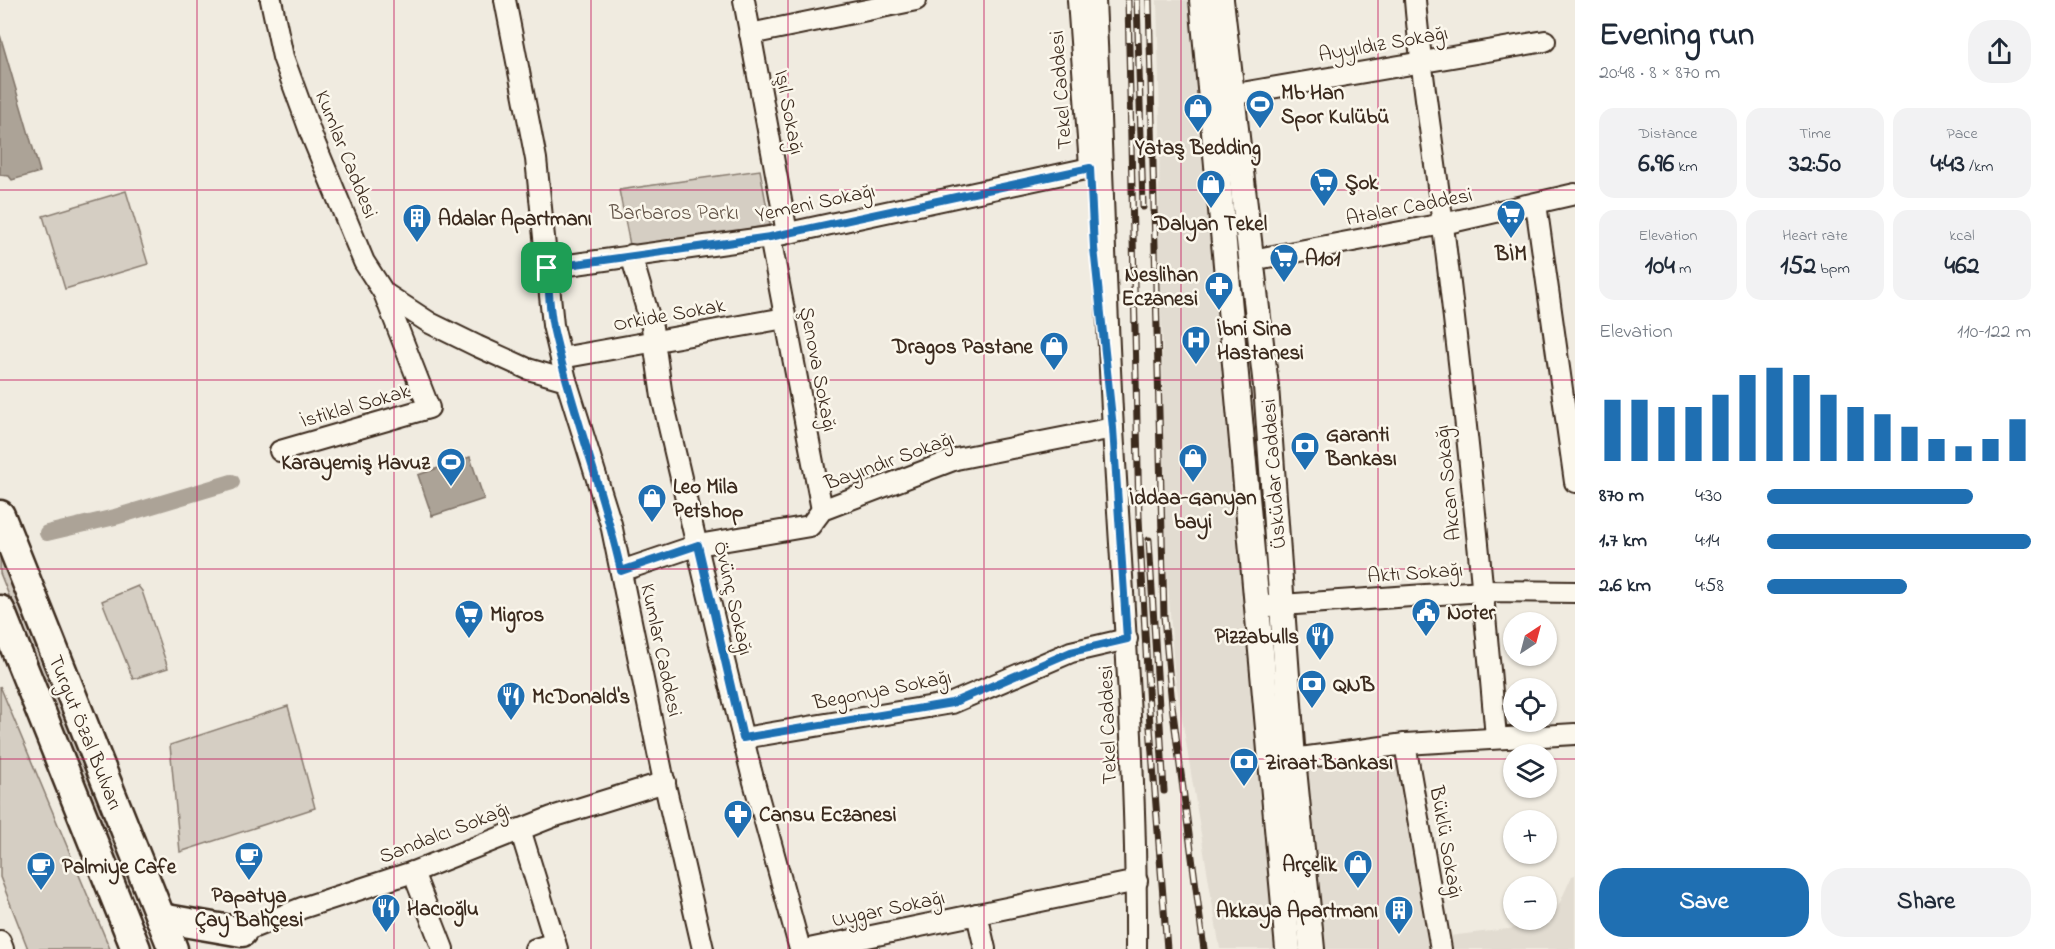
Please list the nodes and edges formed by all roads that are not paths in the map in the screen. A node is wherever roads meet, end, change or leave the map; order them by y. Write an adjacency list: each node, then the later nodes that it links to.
1 (271, 0): 23 (street, Kumlar Caddesi)
2 (505, 0): 22 (street)
3 (744, 0): 10 (street, Işıl Sokağı)
4 (916, 0): 10 (street)
5 (1078, 0): 14 (street, Tekel Caddesi)
6 (1095, 0): 28 (street, Tekel Caddesi)
7 (1202, 0): 21 (main road, Üsküdar Caddesi)
8 (1221, 0): 13 (main road, Üsküdar Caddesi)
9 (1415, 0): 12 (street, Akcan Sokağı)
10 (750, 34): 18 (street, Işıl Sokağı)
11 (1545, 40): 12 (street, Ayyıldız Sokağı)
12 (1420, 60): 13 (street, Ayyıldız Sokağı); 17 (street, Akcan Sokağı)
13 (1230, 95): 20 (main road, Üsküdar Caddesi)
14 (1090, 168): 18 (street, Yemeni Sokağı); 28 (street, Tekel Caddesi)
15 (1575, 194): 16 (street, Atalar Caddesi)
16 (1536, 204): 17 (street, Atalar Caddesi); 29 (street)
17 (1443, 224): 20 (street, Atalar Caddesi); 36 (street, Akcan Sokağı)
18 (778, 235): 19 (street, Yemeni Sokağı); 24 (street, Şenova Sokağı)
19 (632, 255): 22 (street, Yemeni Sokağı); 25 (street, Övünç Sokağı)
20 (1252, 260): 21 (main road); 38 (main road, Üsküdar Caddesi)
21 (1228, 264): 39 (main road, Üsküdar Caddesi)
22 (547, 268): 26 (street)
23 (384, 293): 27 (street, Kumlar Caddesi); 30 (street, İstiklal Sokak)
24 (785, 318): 25 (street, Orkide Sokak); 32 (street, Şenova Sokağı)
25 (654, 341): 26 (street, Orkide Sokak); 34 (street, Övünç Sokağı)
26 (561, 358): 27 (street)
27 (558, 378): 35 (street, Kumlar Caddesi)
28 (1113, 428): 32 (street, Bayındır Sokağı); 41 (street, Tekel Caddesi)
29 (1571, 432): 31 (street)
30 (280, 451)
31 (1575, 482)
32 (822, 510): 34 (street, Bayındır Sokağı)
33 (0, 515): 52 (highway, Turgut Özal Bulvarı)
34 (698, 545): 35 (street, Bayındır Sokağı); 44 (street, Övünç Sokağı)
35 (621, 571): 47 (street, Kumlar Caddesi)
36 (1484, 591): 37 (street, Aktı Sokağı); 38 (street, Aktı Sokağı); 43 (street, Akcan Sokağı)
37 (1575, 592)
38 (1283, 605): 39 (street, Aktı Sokağı); 46 (main road, Üsküdar Caddesi)
39 (1259, 607): 67 (main road, Üsküdar Caddesi)
40 (0, 610): 58 (highway, Turgut Özal Bulvarı)
41 (1127, 639): 44 (street, Begonya Sokağı); 50 (street, Tekel Caddesi)
42 (1575, 734): 43 (street)
43 (1496, 737): 45 (street)
44 (743, 738): 63 (street, Övünç Sokağı)
45 (1405, 744): 46 (street); 69 (street, Büklü Sokağı)
46 (1293, 759): 68 (main road, Üsküdar Caddesi)
47 (665, 782): 48 (street, Sandalcı Sokağı); 62 (street, Kumlar Caddesi)
48 (520, 829): 49 (street, Sandalcı Sokağı); 56 (street)
49 (413, 872): 54 (street, Sandalcı Sokağı); 60 (street)
50 (1137, 881): 51 (street, Uygar Sokağı); 66 (street, Tekel Caddesi)
51 (977, 914): 55 (street, Uygar Sokağı); 65 (street, Uygar Sokağı)
52 (161, 918): 54 (highway); 59 (highway, Turgut Özal Bulvarı)
53 (0, 941): 57 (street)
54 (232, 941)
55 (845, 945): 64 (street, Uygar Sokağı)
56 (556, 946): 61 (street)
57 (3, 949)
58 (136, 949)
59 (173, 949)
60 (443, 949)
61 (535, 949)
62 (703, 949)
63 (800, 949)
64 (809, 949)
65 (985, 949)
66 (1137, 949)
67 (1287, 949)
68 (1312, 949)
69 (1441, 949)

